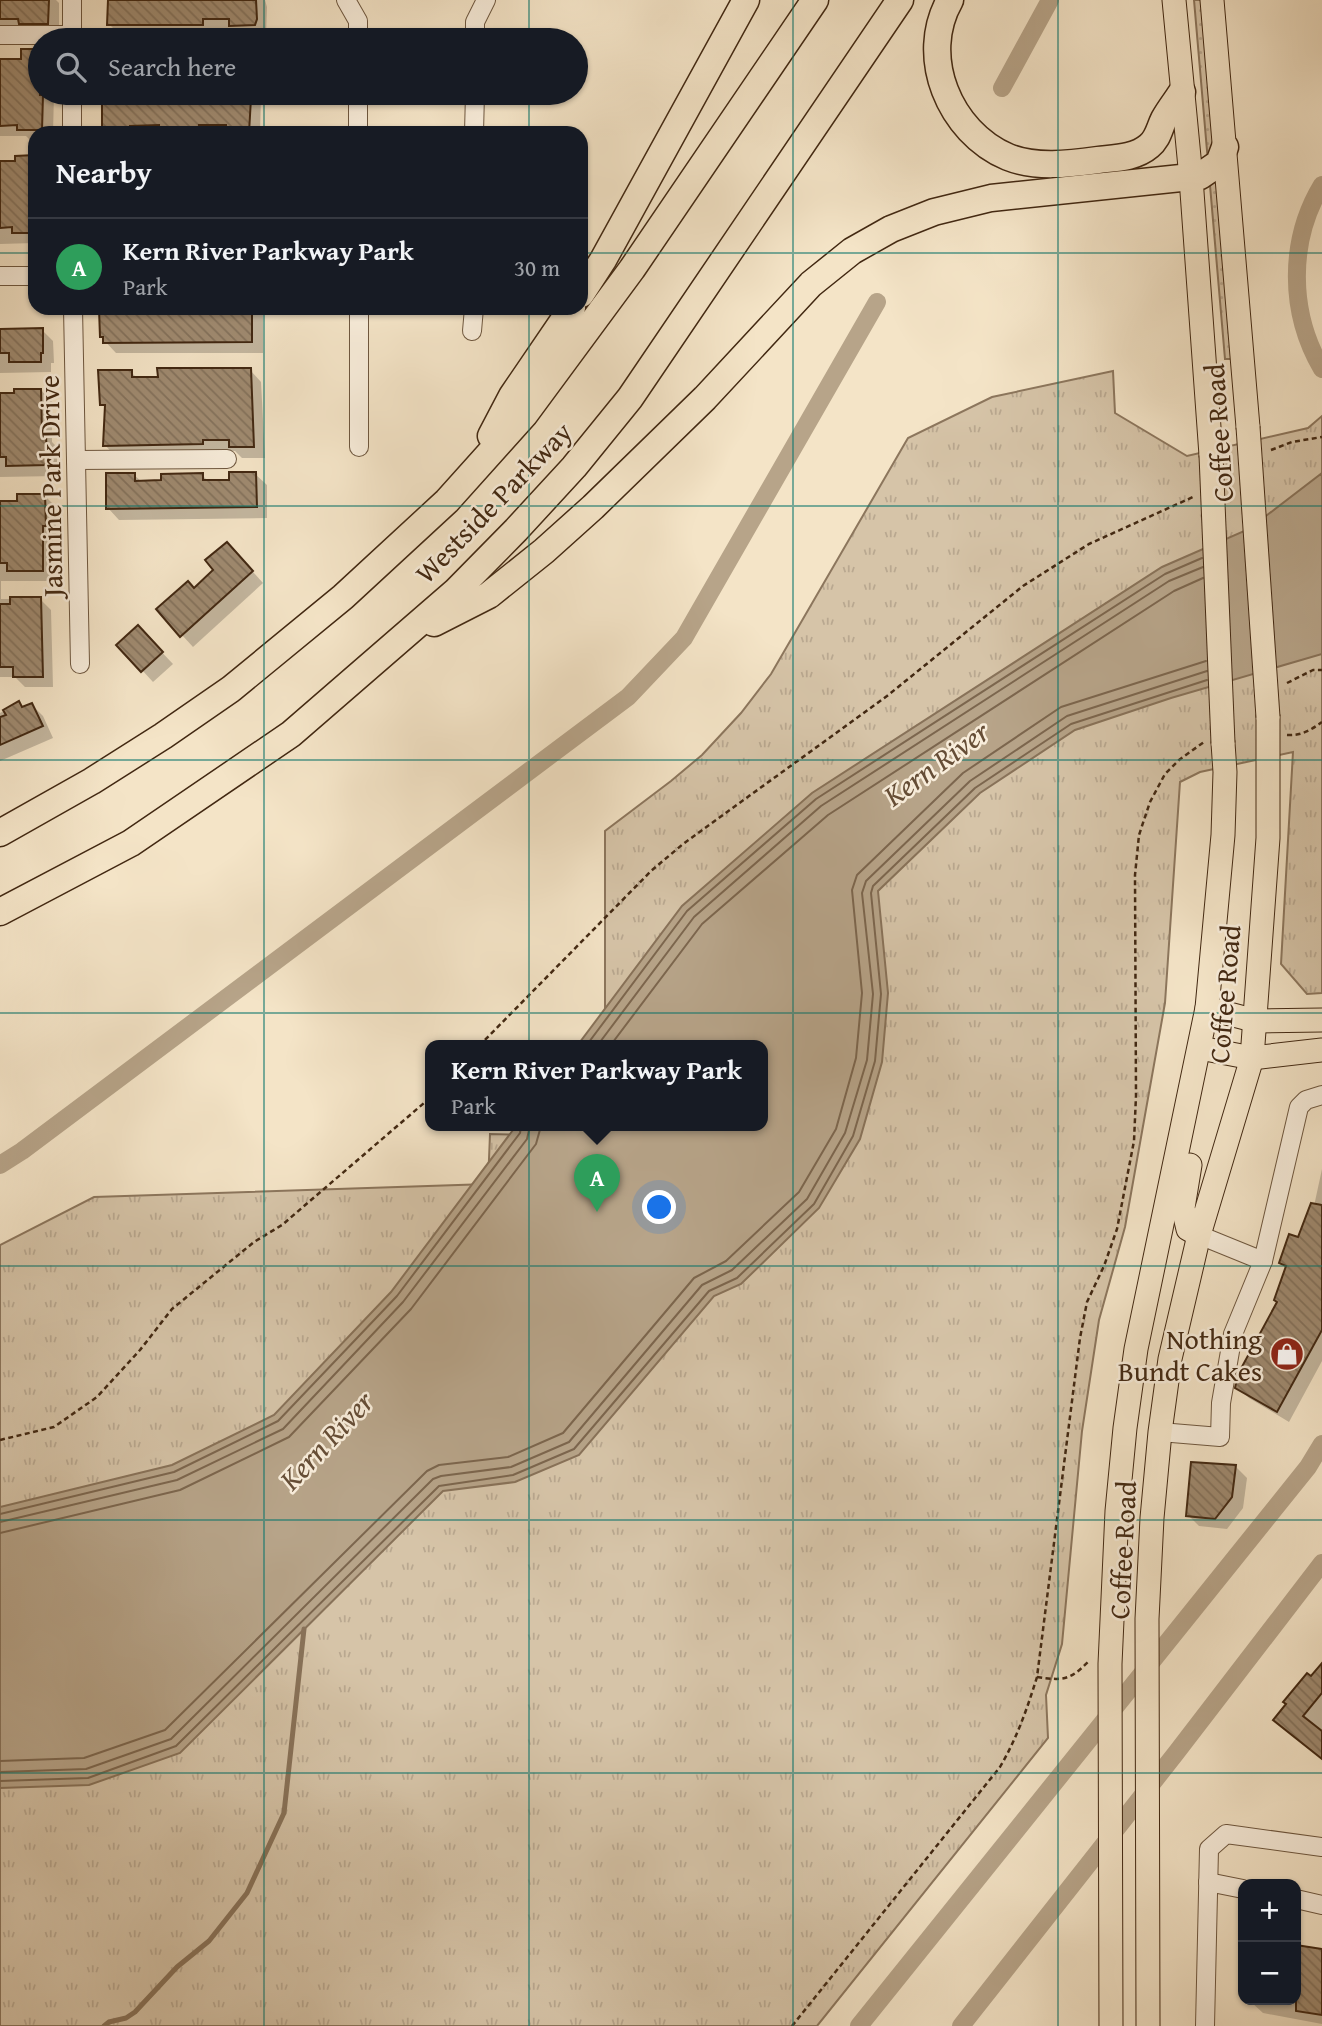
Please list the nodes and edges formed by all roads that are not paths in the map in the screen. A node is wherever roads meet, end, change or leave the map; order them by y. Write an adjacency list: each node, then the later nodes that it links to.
1 (72, 0): 10 (street)
2 (346, 0): 11 (street)
3 (486, 0): 12 (street)
4 (746, 0): 26 (highway)
5 (815, 0): 35 (highway, Westside Parkway)
6 (900, 0): 36 (highway, Westside Parkway)
7 (950, 0): 15 (highway)
8 (1174, 0): 15 (main road, Coffee Road)
9 (1212, 0): 22 (main road, Coffee Road)
10 (72, 28)
11 (358, 28)
12 (475, 28)
13 (0, 35): 14 (street)
14 (28, 36)
15 (1182, 92): 23 (main road, Coffee Road)
16 (72, 105): 19 (street)
17 (358, 105): 20 (street)
18 (475, 105): 21 (street)
19 (72, 126)
20 (358, 126)
21 (474, 126)
22 (1225, 147): 23 (highway); 41 (main road, Coffee Road, bridge)
23 (1191, 178): 36 (highway); 40 (main road, Coffee Road, bridge)
24 (0, 276): 25 (street)
25 (28, 276)
26 (588, 284)
27 (73, 315): 34 (street, Jasmine Park Drive)
28 (359, 315): 32 (street)
29 (473, 315): 31 (street)
30 (567, 315): 35 (highway)
31 (472, 331)
32 (359, 447)
33 (227, 459): 34 (street)
34 (76, 460): 37 (street, Jasmine Park Drive)
35 (447, 501): 38 (highway, Westside Parkway)
36 (392, 645): 39 (highway, Westside Parkway)
37 (80, 664)
38 (0, 833)
39 (0, 912)
40 (1208, 1008): 41 (main road); 43 (main road, Coffee Road)
41 (1256, 1020): 42 (main road); 45 (main road, Coffee Road)
42 (1322, 1020)
43 (1200, 1048): 45 (main road); 47 (main road, Coffee Road)
44 (1322, 1050): 45 (main road)
45 (1252, 1058): 48 (main road, Coffee Road)
46 (1322, 1095): 49 (street)
47 (1181, 1132): 48 (main road); 51 (main road, Coffee Road)
48 (1199, 1236): 49 (street); 50 (main road, Coffee Road)
49 (1263, 1261): 50 (street)
50 (1160, 1432): 51 (main road); 60 (main road, Coffee Road)
51 (1111, 1604): 57 (main road, Coffee Road)
52 (1322, 1847): 53 (street)
53 (1208, 1882): 54 (street); 61 (street)
54 (1238, 1888)
55 (1301, 1900): 56 (street)
56 (1322, 1905)
57 (1111, 1959): 58 (main road, Coffee Road); 59 (main road)
58 (1111, 2026)
59 (1126, 2026)
60 (1148, 2026)
61 (1205, 2026)

